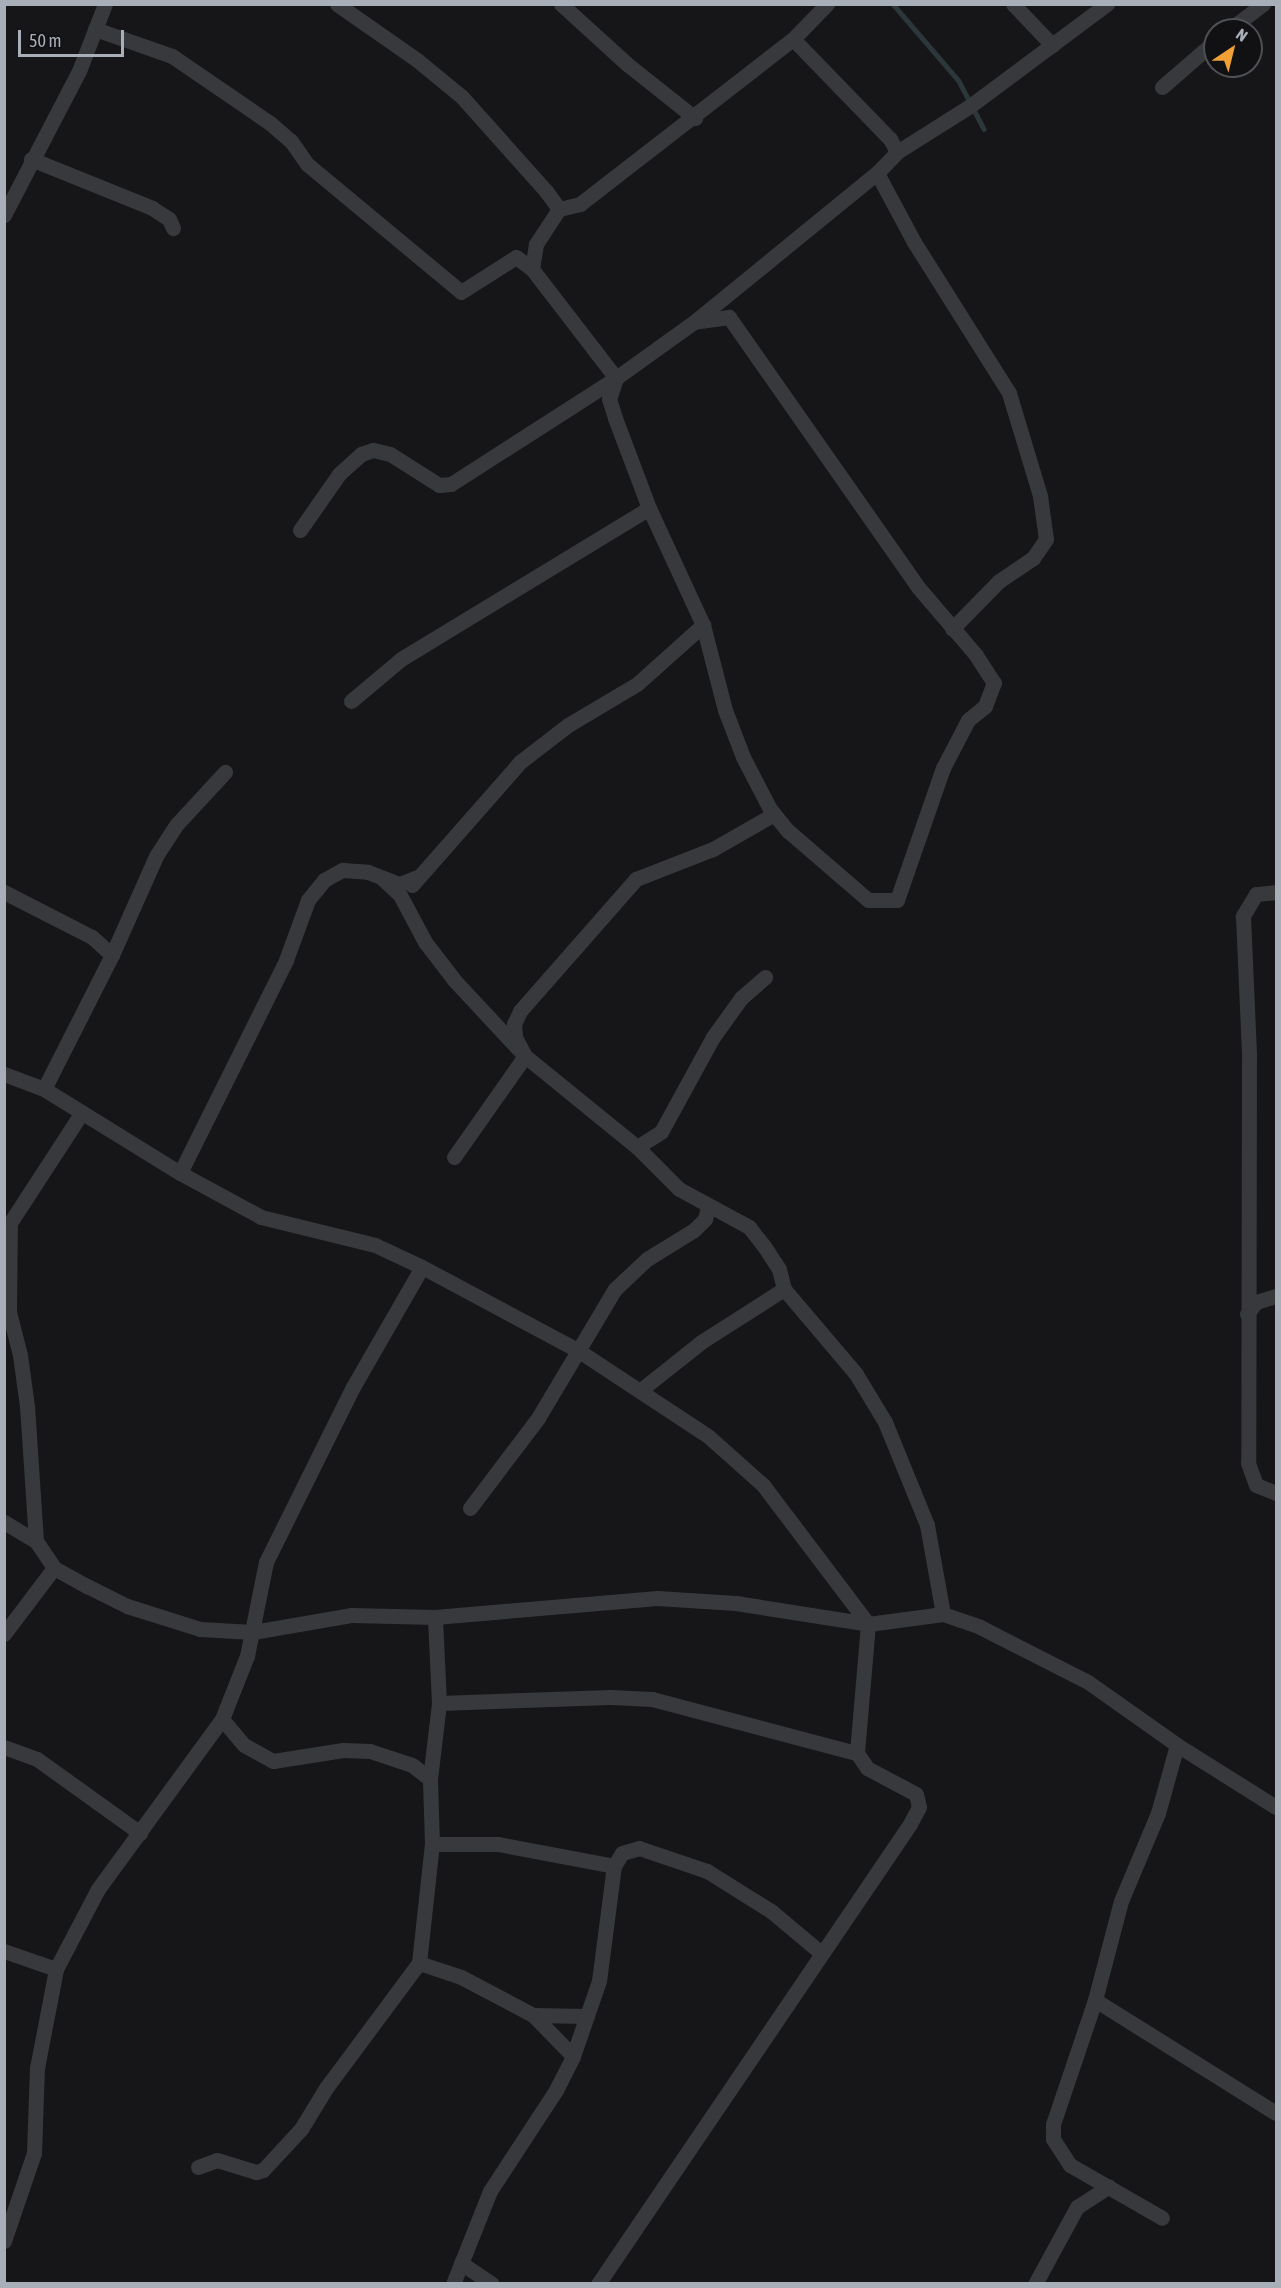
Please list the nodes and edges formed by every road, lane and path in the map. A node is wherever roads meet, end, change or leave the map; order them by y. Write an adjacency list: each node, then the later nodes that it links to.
1 (105, 4): 9 (street)
2 (337, 4): 18 (street)
3 (561, 4): 14 (street)
4 (827, 4): 10 (street)
5 (1012, 4): 11 (street)
6 (1107, 4): 11 (street)
7 (1263, 4): 8 (street)
8 (1245, 18)
9 (95, 29): 16 (street); 22 (street)
10 (793, 39): 14 (street); 15 (street)
11 (1052, 45): 15 (street)
12 (1203, 51): 13 (street)
13 (1162, 87)
14 (695, 118): 18 (street)
15 (897, 152): 17 (street)
16 (31, 159): 19 (street); 20 (street)
17 (877, 173): 24 (street); 29 (street)
18 (559, 209): 21 (street)
19 (4, 215)
20 (174, 228)
21 (536, 244): 22 (street); 23 (street)
22 (516, 257): 23 (street)
23 (532, 269): 25 (street)
24 (694, 322): 25 (street); 29 (street)
25 (616, 378): 26 (street); 27 (street)
26 (649, 508): 28 (street); 30 (street)
27 (300, 530)
28 (703, 625): 32 (street); 33 (street)
29 (952, 629): 32 (street)
30 (351, 701)
31 (225, 772): 38 (street)
32 (774, 814): 40 (street)
33 (417, 876): 34 (street); 37 (street)
34 (383, 879): 37 (street); 46 (street)
35 (4, 892): 38 (street)
36 (1276, 892): 52 (street)
37 (407, 909): 40 (street)
38 (112, 955): 42 (street)
39 (765, 977): 44 (street)
40 (525, 1056): 44 (street); 45 (street)
41 (4, 1074): 42 (street)
42 (44, 1089): 43 (street)
43 (82, 1112): 46 (street); 51 (street)
44 (637, 1148): 47 (street)
45 (454, 1157)
46 (180, 1173): 48 (street)
47 (708, 1207): 49 (street); 53 (street)
48 (422, 1267): 53 (street); 63 (street)
49 (784, 1289): 54 (street); 60 (street)
50 (1276, 1296): 52 (street)
51 (7, 1312): 58 (street)
52 (1247, 1314): 55 (street)
53 (579, 1351): 54 (street); 56 (street)
54 (642, 1389): 62 (street)
55 (1276, 1493)
56 (470, 1508)
57 (4, 1522): 58 (street)
58 (36, 1541): 59 (street)
59 (54, 1568): 63 (street); 64 (street)
60 (943, 1614): 62 (street); 67 (street)
61 (435, 1617): 62 (street); 63 (street); 65 (street)
62 (868, 1624): 69 (street)
63 (253, 1632): 66 (street)
64 (4, 1634)
65 (440, 1702): 69 (street); 70 (street)
66 (222, 1719): 70 (street); 72 (street)
67 (1177, 1745): 71 (street); 79 (street)
68 (4, 1747): 72 (street)
69 (857, 1753): 76 (street)
70 (430, 1779): 73 (street)
71 (1276, 1805)
72 (140, 1833): 78 (street)
73 (432, 1844): 74 (street); 77 (street)
74 (614, 1866): 76 (street); 81 (street)
75 (4, 1951): 78 (street)
76 (821, 1953): 91 (street)
77 (419, 1963): 80 (street); 84 (street)
78 (56, 1969): 87 (street)
79 (1095, 2000): 83 (street); 85 (street)
80 (533, 2014): 81 (street); 82 (street)
81 (587, 2016): 82 (street)
82 (573, 2056): 88 (street)
83 (1276, 2113)
84 (198, 2167)
85 (1109, 2186): 86 (street); 92 (street)
86 (1162, 2218)
87 (4, 2241)
88 (461, 2263): 89 (street); 90 (street)
89 (453, 2283)
90 (492, 2283)
91 (598, 2283)
92 (1035, 2283)

